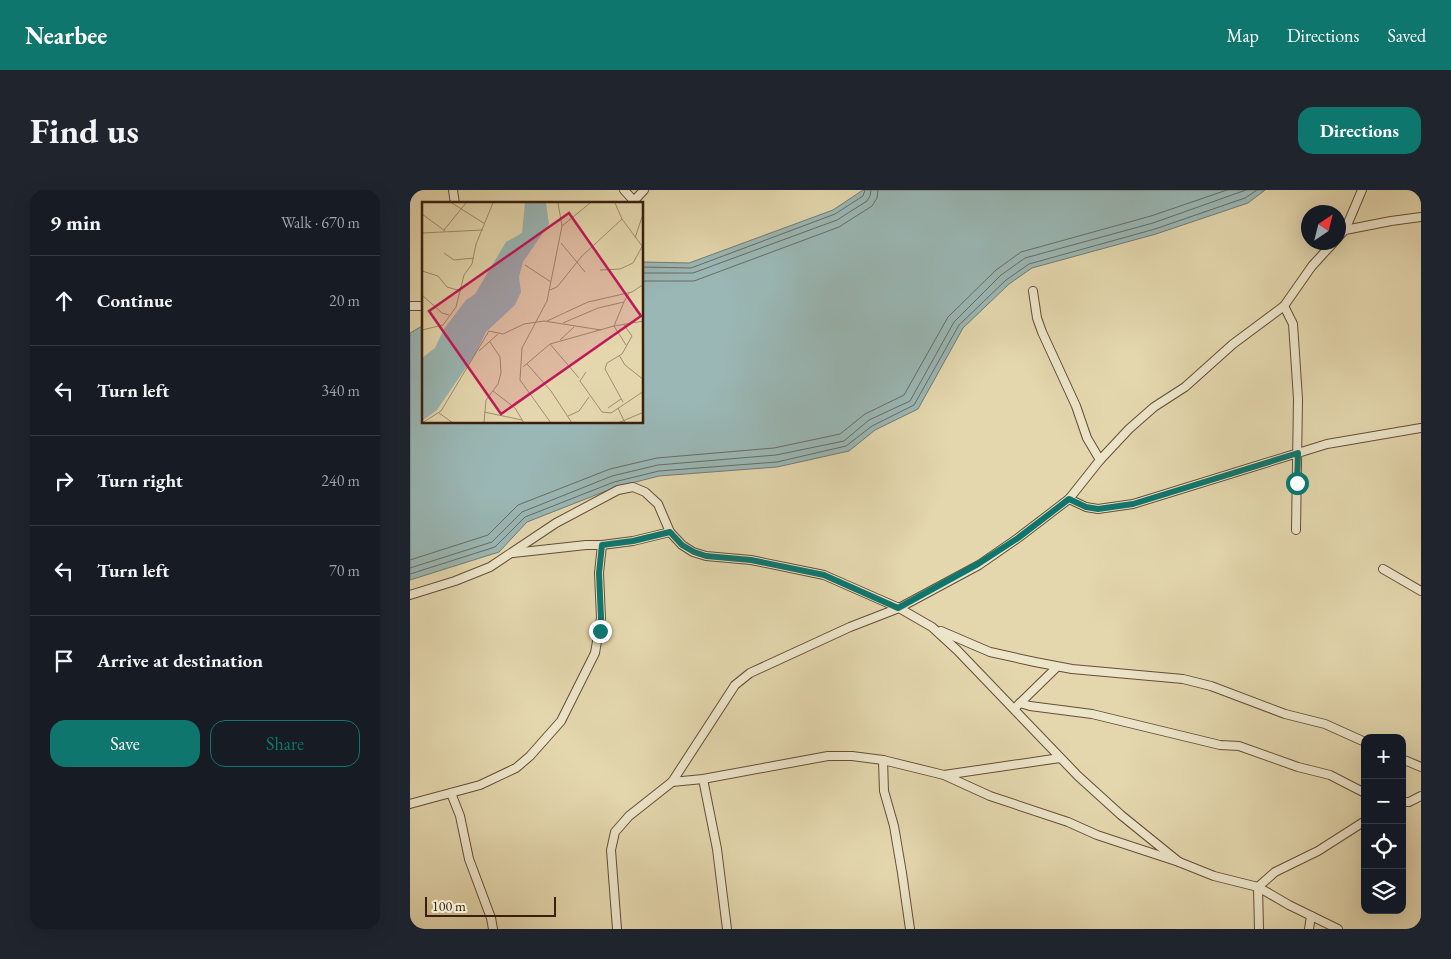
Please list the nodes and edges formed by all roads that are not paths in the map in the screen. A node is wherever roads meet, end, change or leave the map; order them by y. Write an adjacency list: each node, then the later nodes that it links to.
1 (624, 190): 4 (street)
2 (644, 190): 4 (street)
3 (1362, 190): 6 (street)
4 (632, 202)
5 (1421, 217): 7 (street)
6 (1346, 228)
7 (1346, 230)
8 (1327, 250): 10 (street)
9 (1033, 292): 13 (street)
10 (1284, 306): 12 (street); 13 (street)
11 (1421, 428): 12 (street)
12 (1298, 453): 14 (street); 15 (street)
13 (1100, 460): 14 (street)
14 (1069, 499): 22 (street)
15 (1296, 530)
16 (670, 532): 17 (street); 18 (street); 22 (street)
17 (602, 545): 18 (street); 36 (street)
18 (511, 554): 21 (street)
19 (1383, 569): 20 (street)
20 (1421, 591)
21 (410, 595)
22 (898, 608): 23 (street); 34 (street)
23 (932, 627): 24 (street); 26 (street)
24 (1057, 666): 25 (street); 27 (street)
25 (1020, 703): 26 (street); 35 (street)
26 (1013, 710): 28 (street)
27 (1361, 740)
28 (1060, 758): 32 (street); 41 (street)
29 (883, 760): 32 (street); 33 (street); 47 (street)
30 (1406, 762): 31 (street)
31 (1421, 768)
32 (944, 775): 41 (street)
33 (703, 779): 34 (street); 46 (street)
34 (672, 782): 45 (street)
35 (1361, 792)
36 (450, 793): 39 (street); 44 (street)
37 (1421, 796): 38 (street)
38 (1406, 802)
39 (410, 804)
40 (1361, 824): 42 (street)
41 (1179, 862): 42 (street)
42 (1258, 887): 43 (street); 48 (street)
43 (1311, 916): 49 (street); 50 (street)
44 (492, 929)
45 (617, 929)
46 (726, 929)
47 (910, 929)
48 (1259, 929)
49 (1309, 929)
50 (1338, 929)

